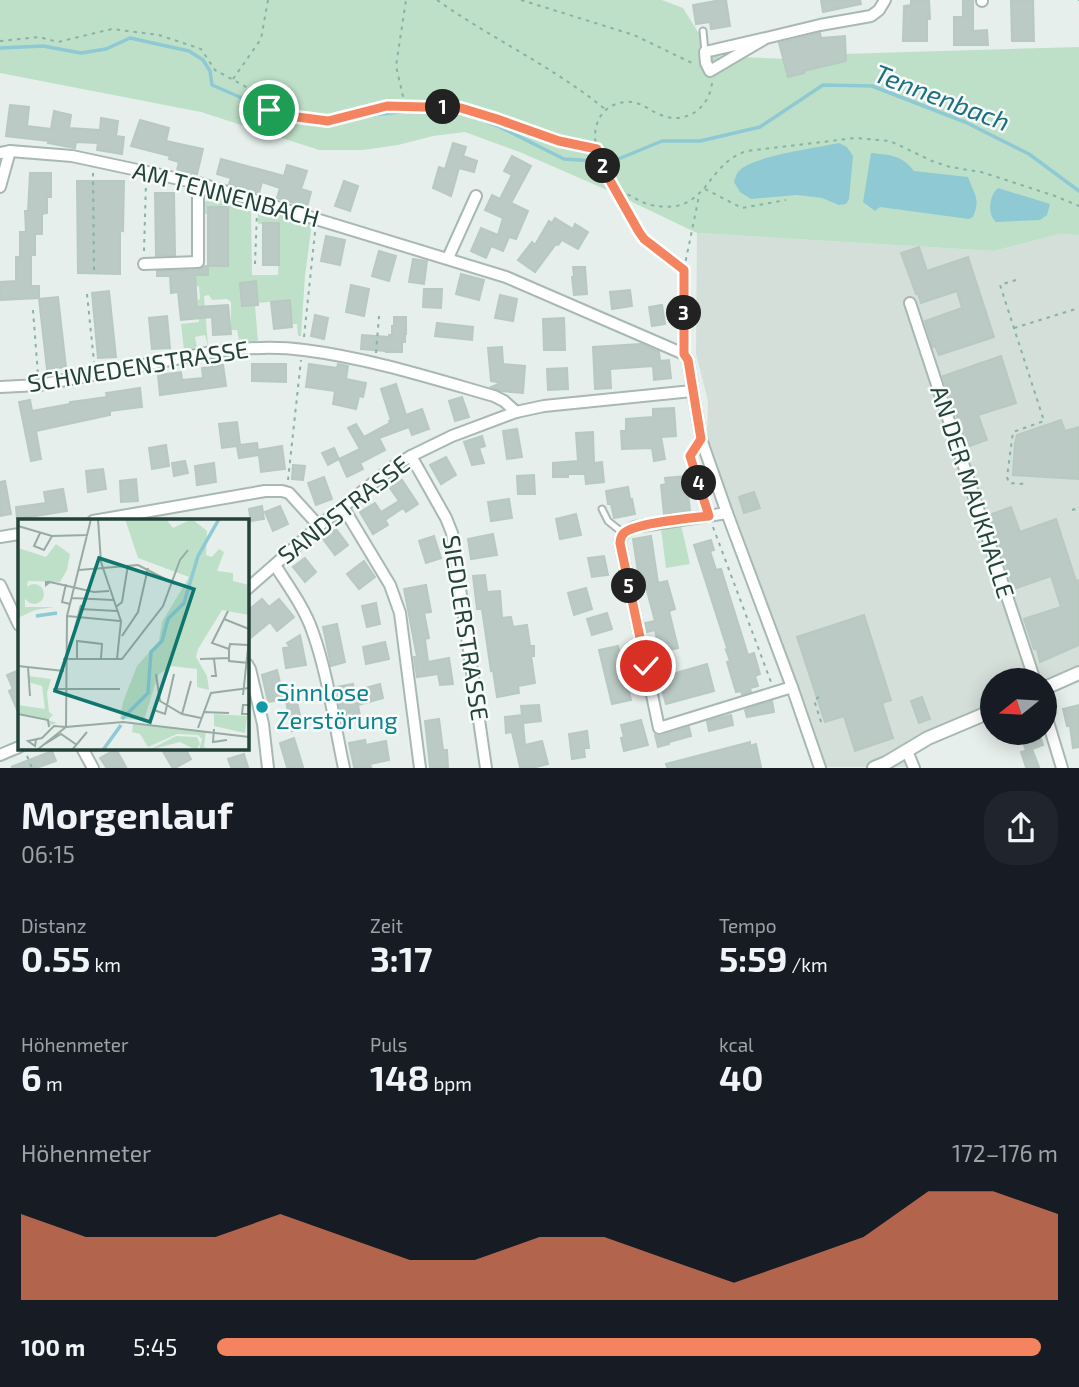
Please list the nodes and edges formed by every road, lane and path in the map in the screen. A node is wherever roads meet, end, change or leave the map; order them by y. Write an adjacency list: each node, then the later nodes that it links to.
1 (268, 0): 11 (path)
2 (406, 0): 12 (path)
3 (438, 0): 13 (path)
4 (521, 0): 10 (path)
5 (885, 0): 7 (street)
6 (704, 31): 9 (lane)
7 (766, 38): 9 (street); 10 (street)
8 (0, 41): 11 (path)
9 (705, 52): 10 (street)
10 (710, 71): 13 (path)
11 (232, 80): 12 (path)
12 (405, 106): 14 (path)
13 (606, 110): 14 (path)
14 (597, 149): 20 (path)
15 (5, 152): 16 (street, AM TENNENBACH); 19 (street)
16 (93, 160): 17 (street, AM TENNENBACH); 30 (path)
17 (146, 172): 18 (street, AM TENNENBACH); 28 (path)
18 (198, 183): 24 (street, AM TENNENBACH); 28 (street)
19 (0, 187)
20 (616, 189): 22 (path); 31 (path)
21 (704, 189): 22 (path); 25 (path); 26 (path)
22 (700, 194): 31 (path)
23 (475, 196): 27 (street)
24 (257, 201): 27 (street, AM TENNENBACH); 29 (path)
25 (786, 201)
26 (1079, 206)
27 (448, 258): 39 (street, AM TENNENBACH)
28 (144, 264)
29 (255, 264)
30 (94, 270)
31 (684, 270): 39 (path)
32 (1016, 280): 38 (path)
33 (87, 294): 41 (path)
34 (910, 303): 65 (street, AN DER MAUKHALLE)
35 (1079, 308): 38 (path)
36 (33, 310): 42 (path)
37 (379, 316): 40 (path)
38 (1014, 328): 48 (path)
39 (684, 354): 44 (street)
40 (376, 363): 41 (street, SCHWEDENSTRASSE); 45 (street, SCHWEDENSTRASSE)
41 (95, 375): 42 (street, SCHWEDENSTRASSE)
42 (39, 385): 43 (street, SCHWEDENSTRASSE)
43 (0, 387)
44 (692, 391): 45 (street, SANDSTRASSE); 46 (street)
45 (516, 412): 47 (street, SANDSTRASSE)
46 (701, 439): 53 (street); 54 (path)
47 (411, 456): 49 (street, SANDSTRASSE); 84 (street, SIEDLERSTRASSE)
48 (1026, 484)
49 (343, 507): 56 (street, SANDSTRASSE); 83 (street)
50 (1079, 508): 52 (path)
51 (603, 509): 57 (lane)
52 (1072, 510)
53 (727, 513): 54 (street); 68 (street)
54 (709, 516): 57 (street); 69 (path)
55 (104, 519): 56 (street)
56 (319, 526): 60 (street, SANDSTRASSE)
57 (623, 533): 69 (street)
58 (18, 534): 59 (street)
59 (0, 537)
60 (275, 565): 62 (street, SANDSTRASSE); 82 (street)
61 (0, 585): 63 (street)
62 (248, 588)
63 (18, 623)
64 (248, 666): 81 (street)
65 (1031, 668)
66 (1079, 673): 67 (street)
67 (1057, 683)
68 (792, 687): 69 (street); 85 (street)
69 (775, 692)
70 (819, 697): 72 (path)
71 (980, 716): 77 (street)
72 (822, 725)
73 (1055, 746): 88 (street)
74 (18, 749): 78 (street)
75 (23, 750): 79 (path)
76 (83, 750): 80 (street)
77 (907, 751): 86 (street); 87 (street)
78 (0, 755)
79 (32, 768)
80 (93, 768)
81 (268, 768)
82 (344, 768)
83 (420, 768)
84 (486, 768)
85 (820, 768)
86 (874, 768)
87 (914, 768)
88 (1062, 768)

